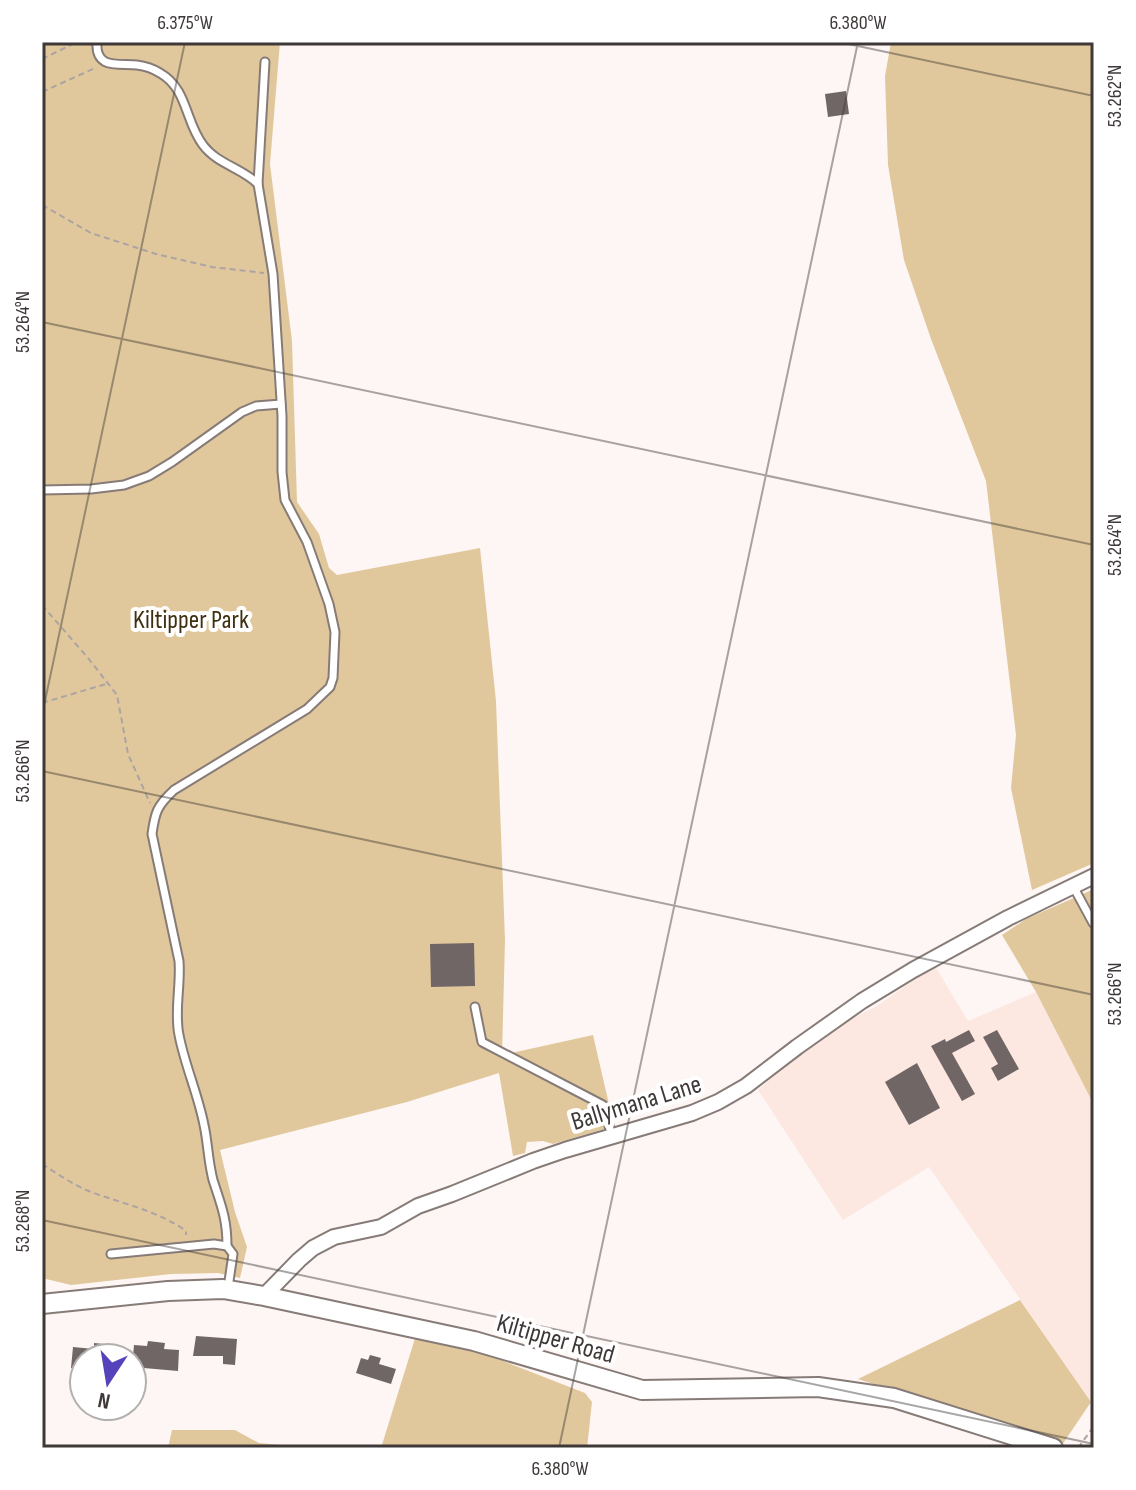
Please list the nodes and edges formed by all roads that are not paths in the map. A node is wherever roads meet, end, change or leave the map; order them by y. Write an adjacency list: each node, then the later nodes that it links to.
1 (97, 42): 3 (lane)
2 (265, 62): 3 (lane)
3 (258, 184): 4 (lane)
4 (281, 404): 5 (lane); 11 (lane)
5 (42, 490)
6 (1094, 876): 7 (street, Ballymana Lane)
7 (1072, 885): 8 (lane); 10 (street, Ballymana Lane)
8 (1093, 923)
9 (475, 1007): 10 (lane)
10 (612, 1136): 14 (street, Ballymana Lane)
11 (227, 1246): 12 (lane); 13 (lane)
12 (111, 1254)
13 (228, 1290): 14 (street, Kiltipper Road); 15 (street, Kiltipper Road)
14 (264, 1296): 16 (street, Kiltipper Road)
15 (42, 1304)
16 (1053, 1448)

